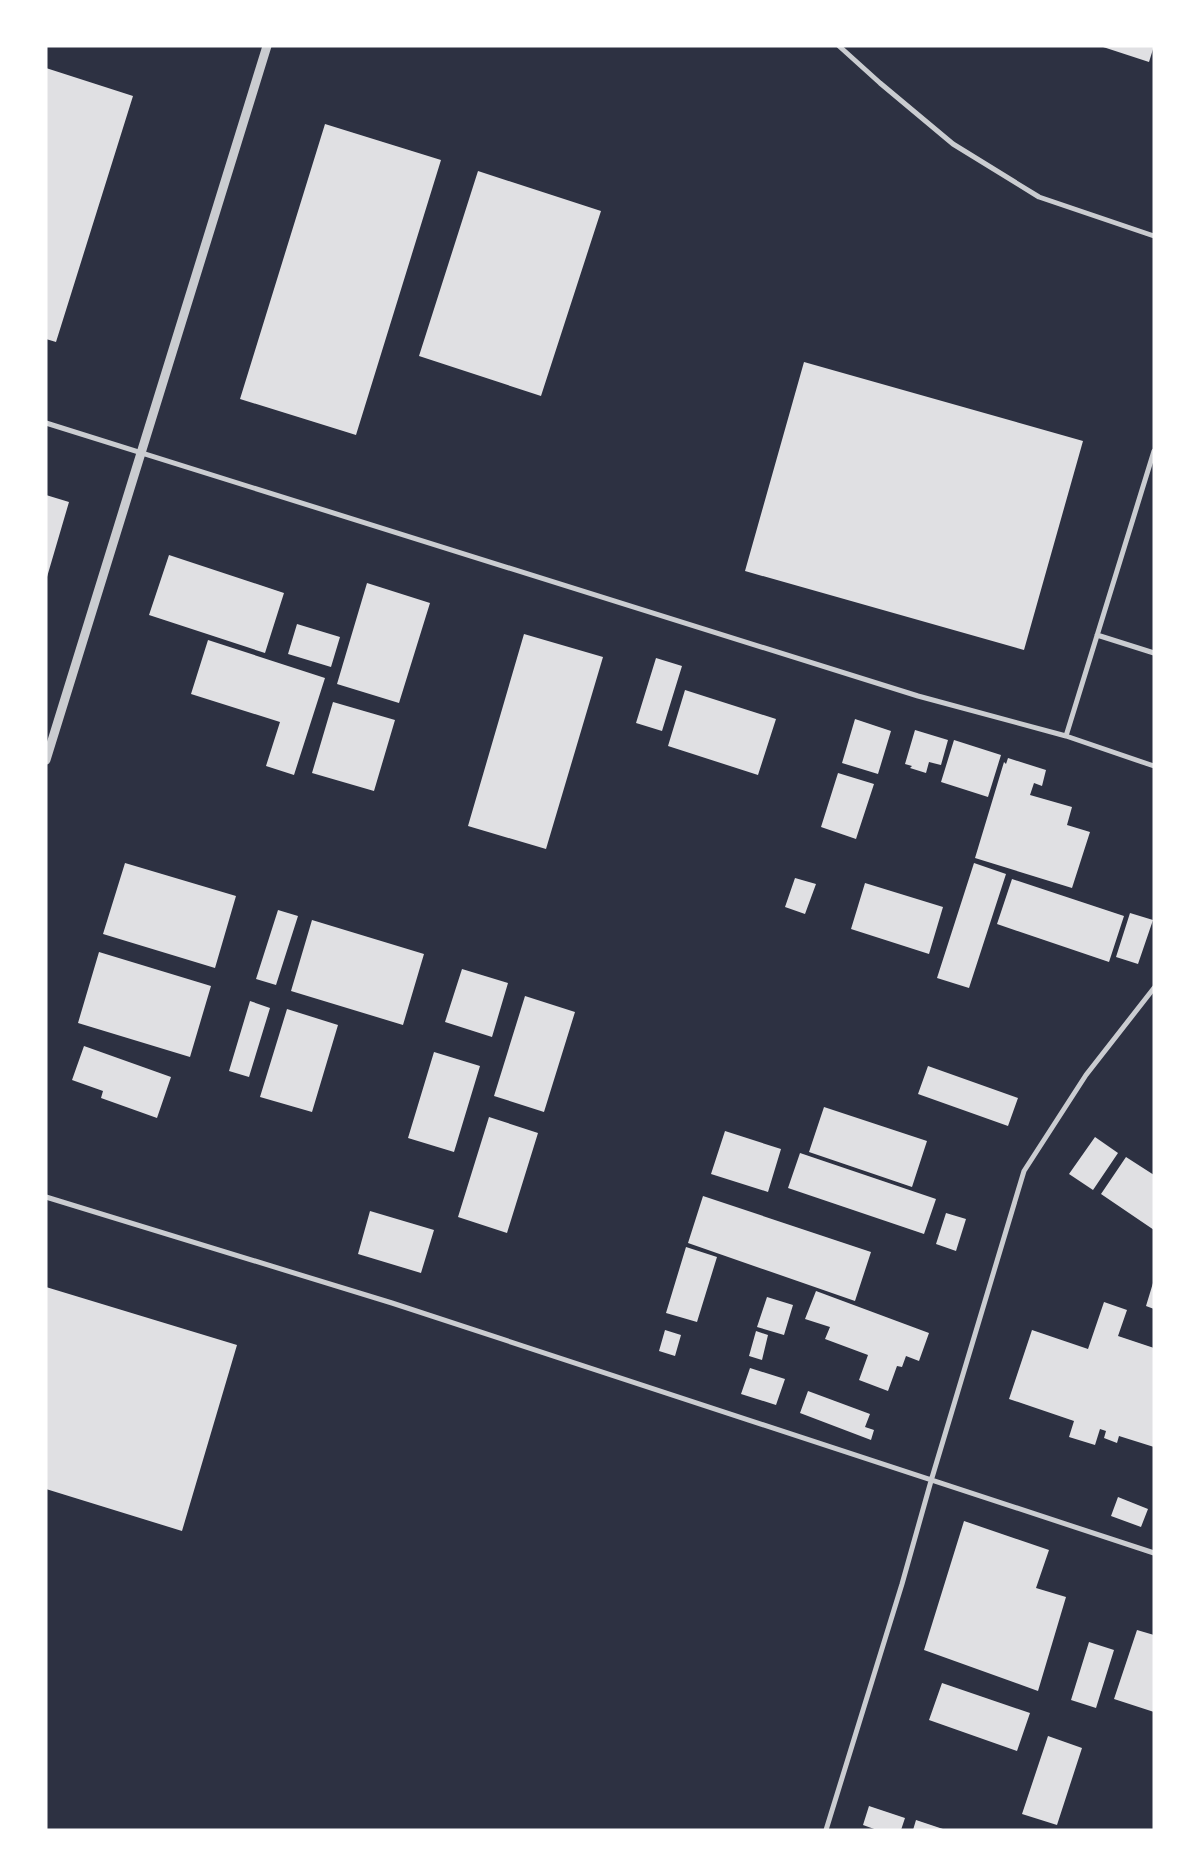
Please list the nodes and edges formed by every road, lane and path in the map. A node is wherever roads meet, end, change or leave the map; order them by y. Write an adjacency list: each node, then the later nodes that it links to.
1 (267, 46): 6 (street)
2 (840, 46): 3 (street)
3 (1154, 236)
4 (46, 423): 6 (street)
5 (1154, 451): 7 (street)
6 (141, 453): 9 (street); 10 (street)
7 (1097, 635): 8 (street); 9 (street)
8 (1154, 653)
9 (1066, 736): 11 (street)
10 (46, 760)
11 (1154, 766)
12 (1154, 988): 14 (street)
13 (46, 1197): 14 (street)
14 (931, 1481): 15 (street); 16 (street)
15 (1154, 1553)
16 (826, 1830)

